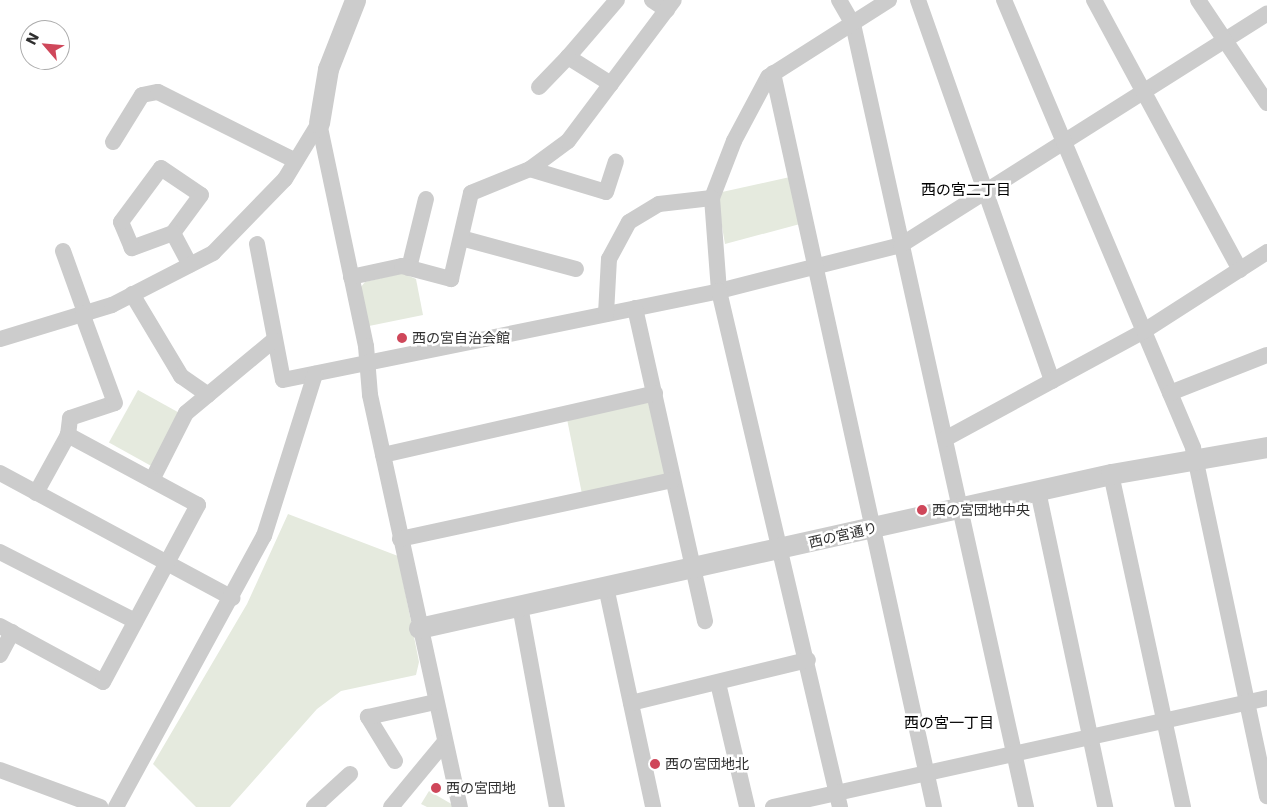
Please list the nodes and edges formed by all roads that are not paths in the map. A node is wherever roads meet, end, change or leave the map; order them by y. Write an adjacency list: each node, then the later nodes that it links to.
1 (356, 0): 20 (street)
2 (617, 0): 14 (street)
3 (652, 0): 10 (street)
4 (839, 0): 12 (street)
5 (889, 0): 12 (street)
6 (918, 0): 26 (street)
7 (1004, 0): 22 (street)
8 (1094, 0): 18 (street)
9 (1198, 0): 13 (street)
10 (671, 5): 16 (street)
11 (1267, 14): 13 (street)
12 (853, 24): 15 (street); 32 (street)
13 (1225, 41): 18 (street); 19 (street)
14 (568, 56): 16 (street); 17 (street)
15 (773, 73): 27 (street); 36 (street)
16 (611, 84): 25 (street)
17 (539, 87)
18 (1144, 93): 22 (street); 39 (street)
19 (1267, 103)
20 (319, 123): 23 (street); 40 (street)
21 (113, 142): 23 (street)
22 (1065, 144): 26 (street); 46 (street)
23 (296, 161): 35 (street)
24 (616, 162): 25 (street)
25 (530, 169): 30 (street)
26 (985, 193): 32 (street); 52 (street)
27 (712, 198): 41 (street); 44 (street)
28 (426, 199): 37 (street)
29 (173, 233): 29 (street); 35 (street)
30 (461, 238): 37 (street); 38 (street)
31 (258, 244): 48 (street)
32 (900, 245): 36 (street); 57 (street)
33 (63, 251): 45 (street)
34 (1267, 252): 39 (street)
35 (190, 265): 42 (street)
36 (812, 265): 41 (street); 68 (street)
37 (409, 268): 40 (street)
38 (576, 269)
39 (1240, 270): 46 (street)
40 (352, 277): 50 (street)
41 (720, 291): 43 (street); 70 (street)
42 (132, 294): 45 (street); 55 (street)
43 (635, 308): 44 (street); 53 (street)
44 (606, 314): 50 (street)
45 (85, 315): 47 (street); 56 (street)
46 (1144, 331): 52 (street); 54 (street)
47 (0, 339)
48 (274, 340): 51 (street); 55 (street)
49 (1267, 355): 54 (street)
50 (368, 365): 51 (street); 59 (street)
51 (314, 374): 75 (street)
52 (1052, 381): 57 (street)
53 (655, 393): 59 (street); 64 (street)
54 (1170, 393): 60 (street)
55 (208, 395): 63 (street)
56 (68, 435): 63 (street); 66 (street)
57 (945, 439): 67 (street)
58 (1267, 446): 60 (street, 西の宮通り)
59 (382, 455): 69 (street)
60 (1196, 459): 62 (street, 西の宮通り); 86 (street)
61 (0, 473): 66 (street)
62 (1111, 474): 65 (street, 西の宮通り); 88 (street)
63 (152, 480): 72 (street)
64 (674, 480): 69 (street); 73 (street)
65 (1038, 491): 67 (street, 西の宮通り); 89 (street)
66 (36, 492): 72 (street)
67 (960, 508): 68 (street, 西の宮通り); 91 (street)
68 (872, 528): 70 (street, 西の宮通り); 94 (street)
69 (400, 539): 79 (street)
70 (783, 548): 73 (street, 西の宮通り); 82 (street)
71 (0, 552): 77 (street)
72 (166, 563): 75 (street); 77 (street)
73 (694, 568): 74 (street, 西の宮通り); 78 (street)
74 (606, 587): 76 (street, 西の宮通り); 87 (street)
75 (232, 598): 99 (street)
76 (520, 606): 79 (street, 西の宮通り); 103 (street)
77 (135, 621): 80 (street)
78 (705, 621)
79 (419, 628): 85 (street)
80 (6, 629): 81 (street)
81 (0, 655)
82 (808, 660): 83 (street); 97 (street)
83 (718, 682): 87 (street); 105 (street)
84 (1267, 698): 86 (street)
85 (435, 702): 90 (street); 92 (street)
86 (1248, 702): 88 (street); 96 (street)
87 (631, 703): 104 (street)
88 (1164, 720): 89 (street); 110 (street)
89 (1089, 737): 91 (street); 109 (street)
90 (444, 743): 101 (street); 102 (street)
91 (1015, 753): 94 (street); 108 (street)
92 (395, 761)
93 (0, 770): 98 (street)
94 (926, 773): 97 (street); 107 (street)
95 (350, 774): 100 (street)
96 (1267, 796)
97 (839, 800): 106 (street)
98 (100, 807)
99 (116, 807)
100 (314, 807)
101 (391, 807)
102 (460, 807)
103 (557, 807)
104 (653, 807)
105 (747, 807)
106 (773, 807)
107 (934, 807)
108 (1026, 807)
109 (1105, 807)
110 (1183, 807)

